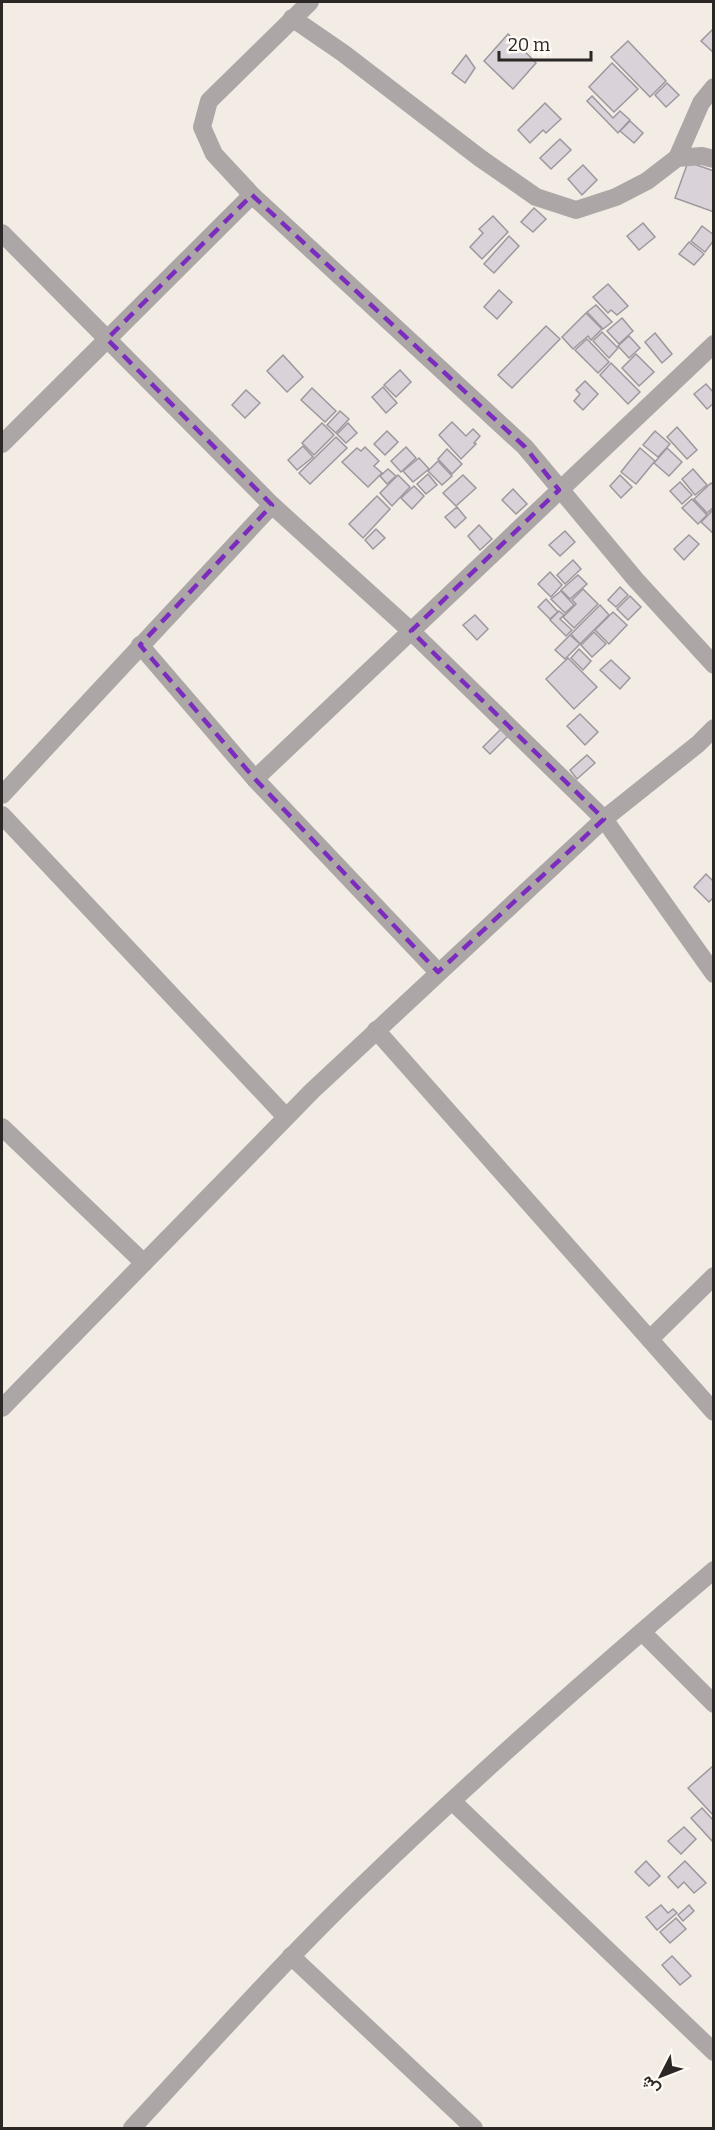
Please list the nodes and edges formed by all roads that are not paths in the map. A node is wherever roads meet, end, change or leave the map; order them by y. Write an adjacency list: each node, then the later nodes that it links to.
1 (310, 2): 2 (street)
2 (292, 18): 4 (street); 6 (street)
3 (714, 87): 4 (street)
4 (677, 158): 5 (street)
5 (714, 159)
6 (252, 195): 8 (street); 11 (street)
7 (2, 233): 8 (street)
8 (107, 339): 10 (street); 12 (street)
9 (714, 344): 11 (street)
10 (2, 444)
11 (559, 490): 13 (street); 15 (street)
12 (272, 505): 13 (street); 14 (street)
13 (411, 631): 17 (street); 20 (street)
14 (140, 645): 17 (street); 18 (street)
15 (714, 665)
16 (714, 728): 20 (street)
17 (255, 778): 21 (street)
18 (2, 795)
19 (2, 814): 24 (street)
20 (604, 819): 21 (street); 22 (street)
21 (438, 972): 23 (street)
22 (714, 974)
23 (376, 1030): 24 (street); 28 (street)
24 (286, 1117): 26 (street)
25 (2, 1127): 26 (street)
26 (144, 1263): 29 (street)
27 (714, 1276): 28 (street)
28 (650, 1339): 30 (street)
29 (2, 1408)
30 (714, 1412)
31 (714, 1570): 32 (street)
32 (642, 1632): 33 (street); 34 (street)
33 (714, 1704)
34 (452, 1801): 35 (street); 36 (street)
35 (291, 1956): 37 (street); 38 (street)
36 (714, 2052)
37 (132, 2128)
38 (474, 2128)

